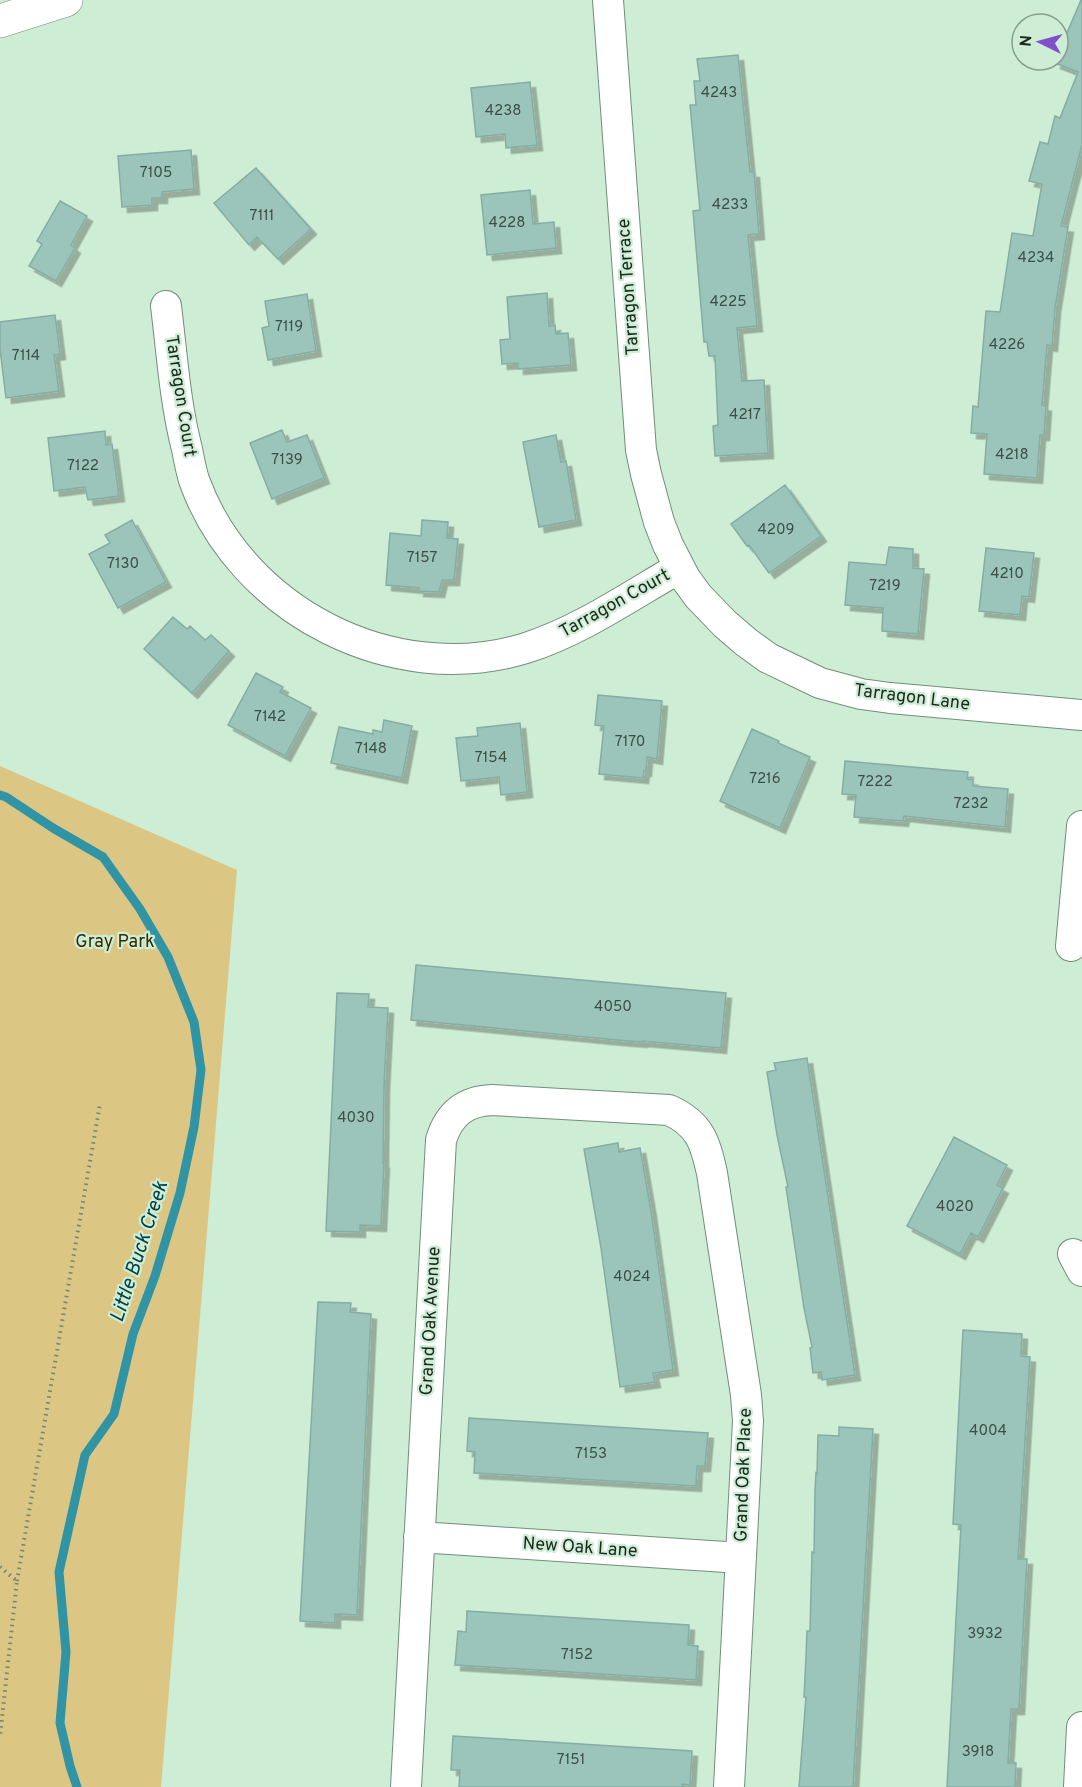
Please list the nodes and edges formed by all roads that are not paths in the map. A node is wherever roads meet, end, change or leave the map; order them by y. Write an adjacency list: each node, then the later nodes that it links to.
1 (66, 0): 3 (street)
2 (608, 0): 5 (street, Tarragon Terrace)
3 (0, 21)
4 (166, 306): 5 (street, Tarragon Court)
5 (679, 568): 6 (street, Tarragon Lane)
6 (1082, 715)
7 (1082, 826): 8 (street)
8 (1071, 946)
9 (698, 1132): 10 (street, Grand Oak Avenue); 11 (street, Grand Oak Place)
10 (419, 1537): 11 (street, New Oak Lane); 13 (street, Grand Oak Avenue)
11 (741, 1558): 14 (street, Grand Oak Place)
12 (1082, 1727): 15 (street)
13 (406, 1787)
14 (729, 1787)
15 (1079, 1787)

